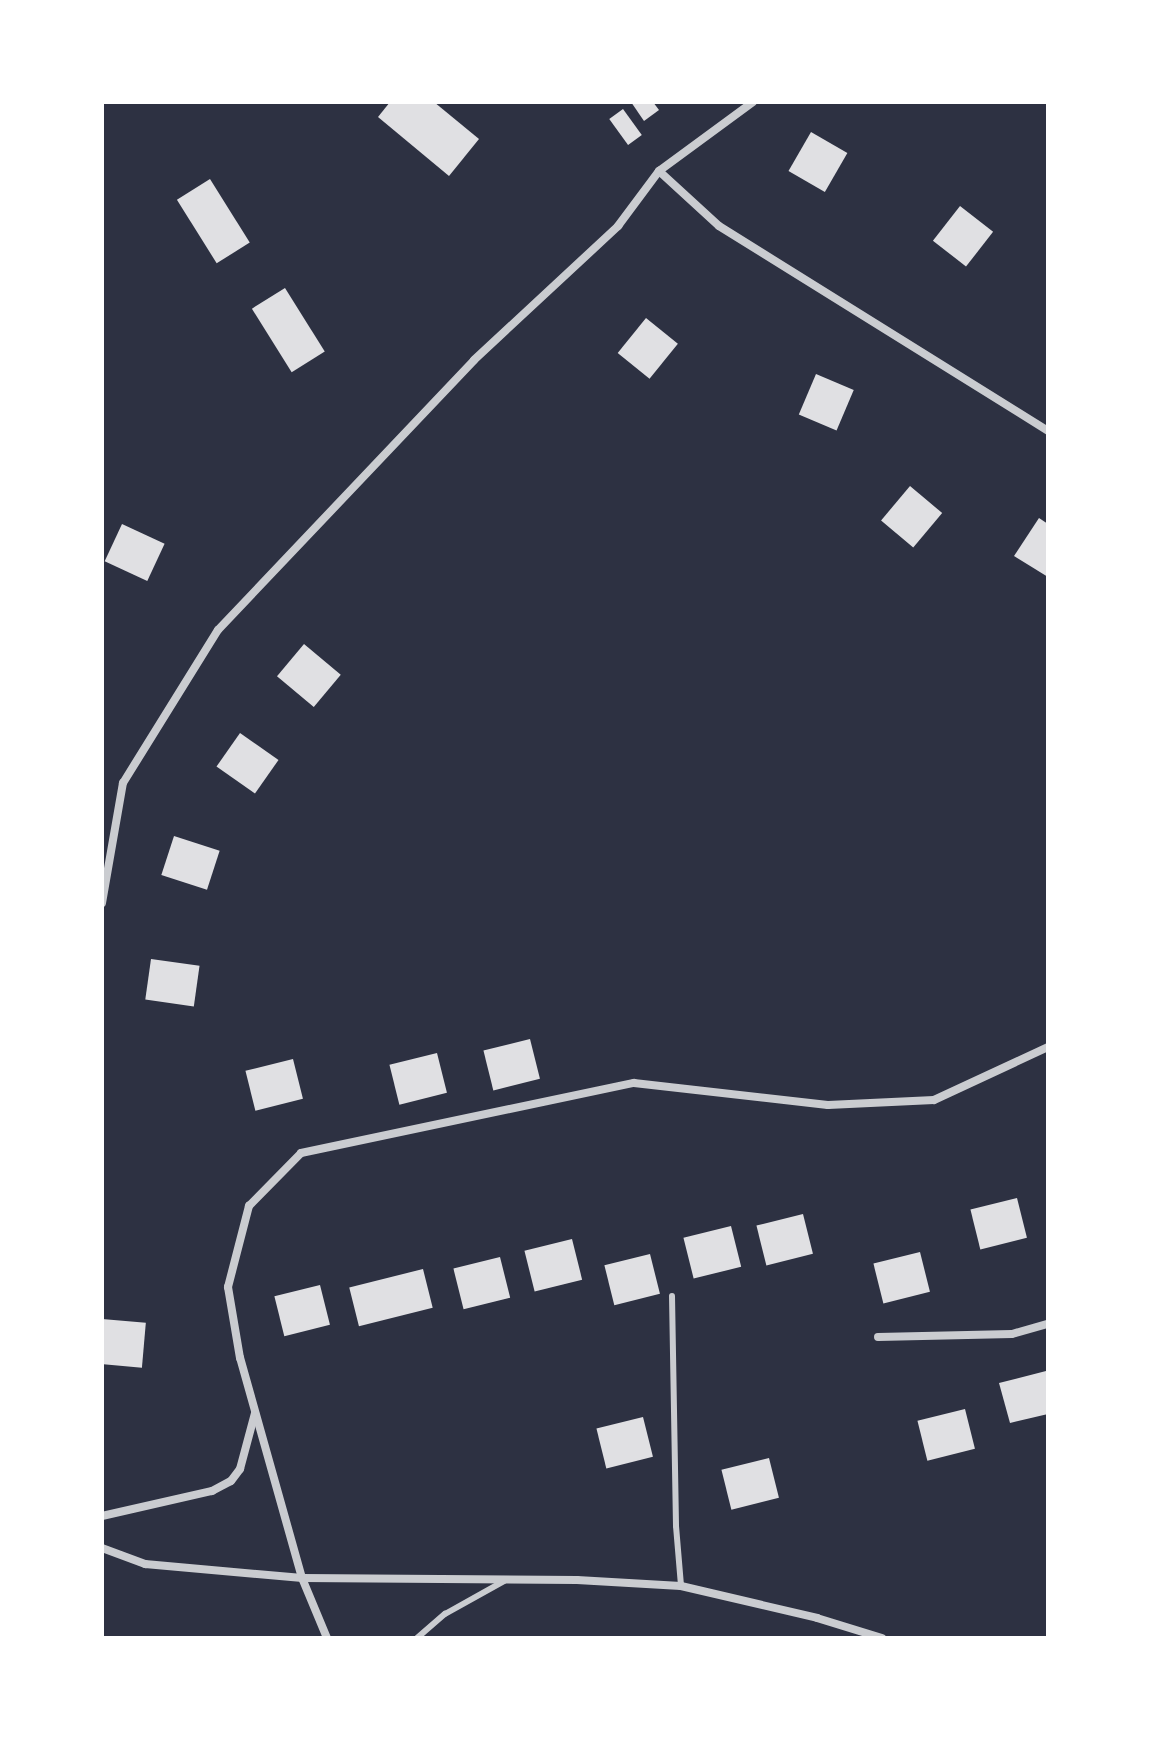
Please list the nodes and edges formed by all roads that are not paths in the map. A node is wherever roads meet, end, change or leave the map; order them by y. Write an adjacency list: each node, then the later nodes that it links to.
1 (753, 102): 2 (street)
2 (659, 171): 3 (street); 4 (street)
3 (1048, 431)
4 (102, 903)
5 (1048, 1047): 9 (street)
6 (672, 1296): 14 (lane)
7 (1048, 1324): 8 (street)
8 (878, 1337)
9 (256, 1413): 10 (street); 12 (street)
10 (102, 1516)
11 (102, 1548): 12 (street)
12 (302, 1578): 13 (street); 15 (street)
13 (507, 1579): 14 (street); 16 (lane)
14 (681, 1586): 17 (street)
15 (327, 1638)
16 (417, 1638)
17 (882, 1638)

